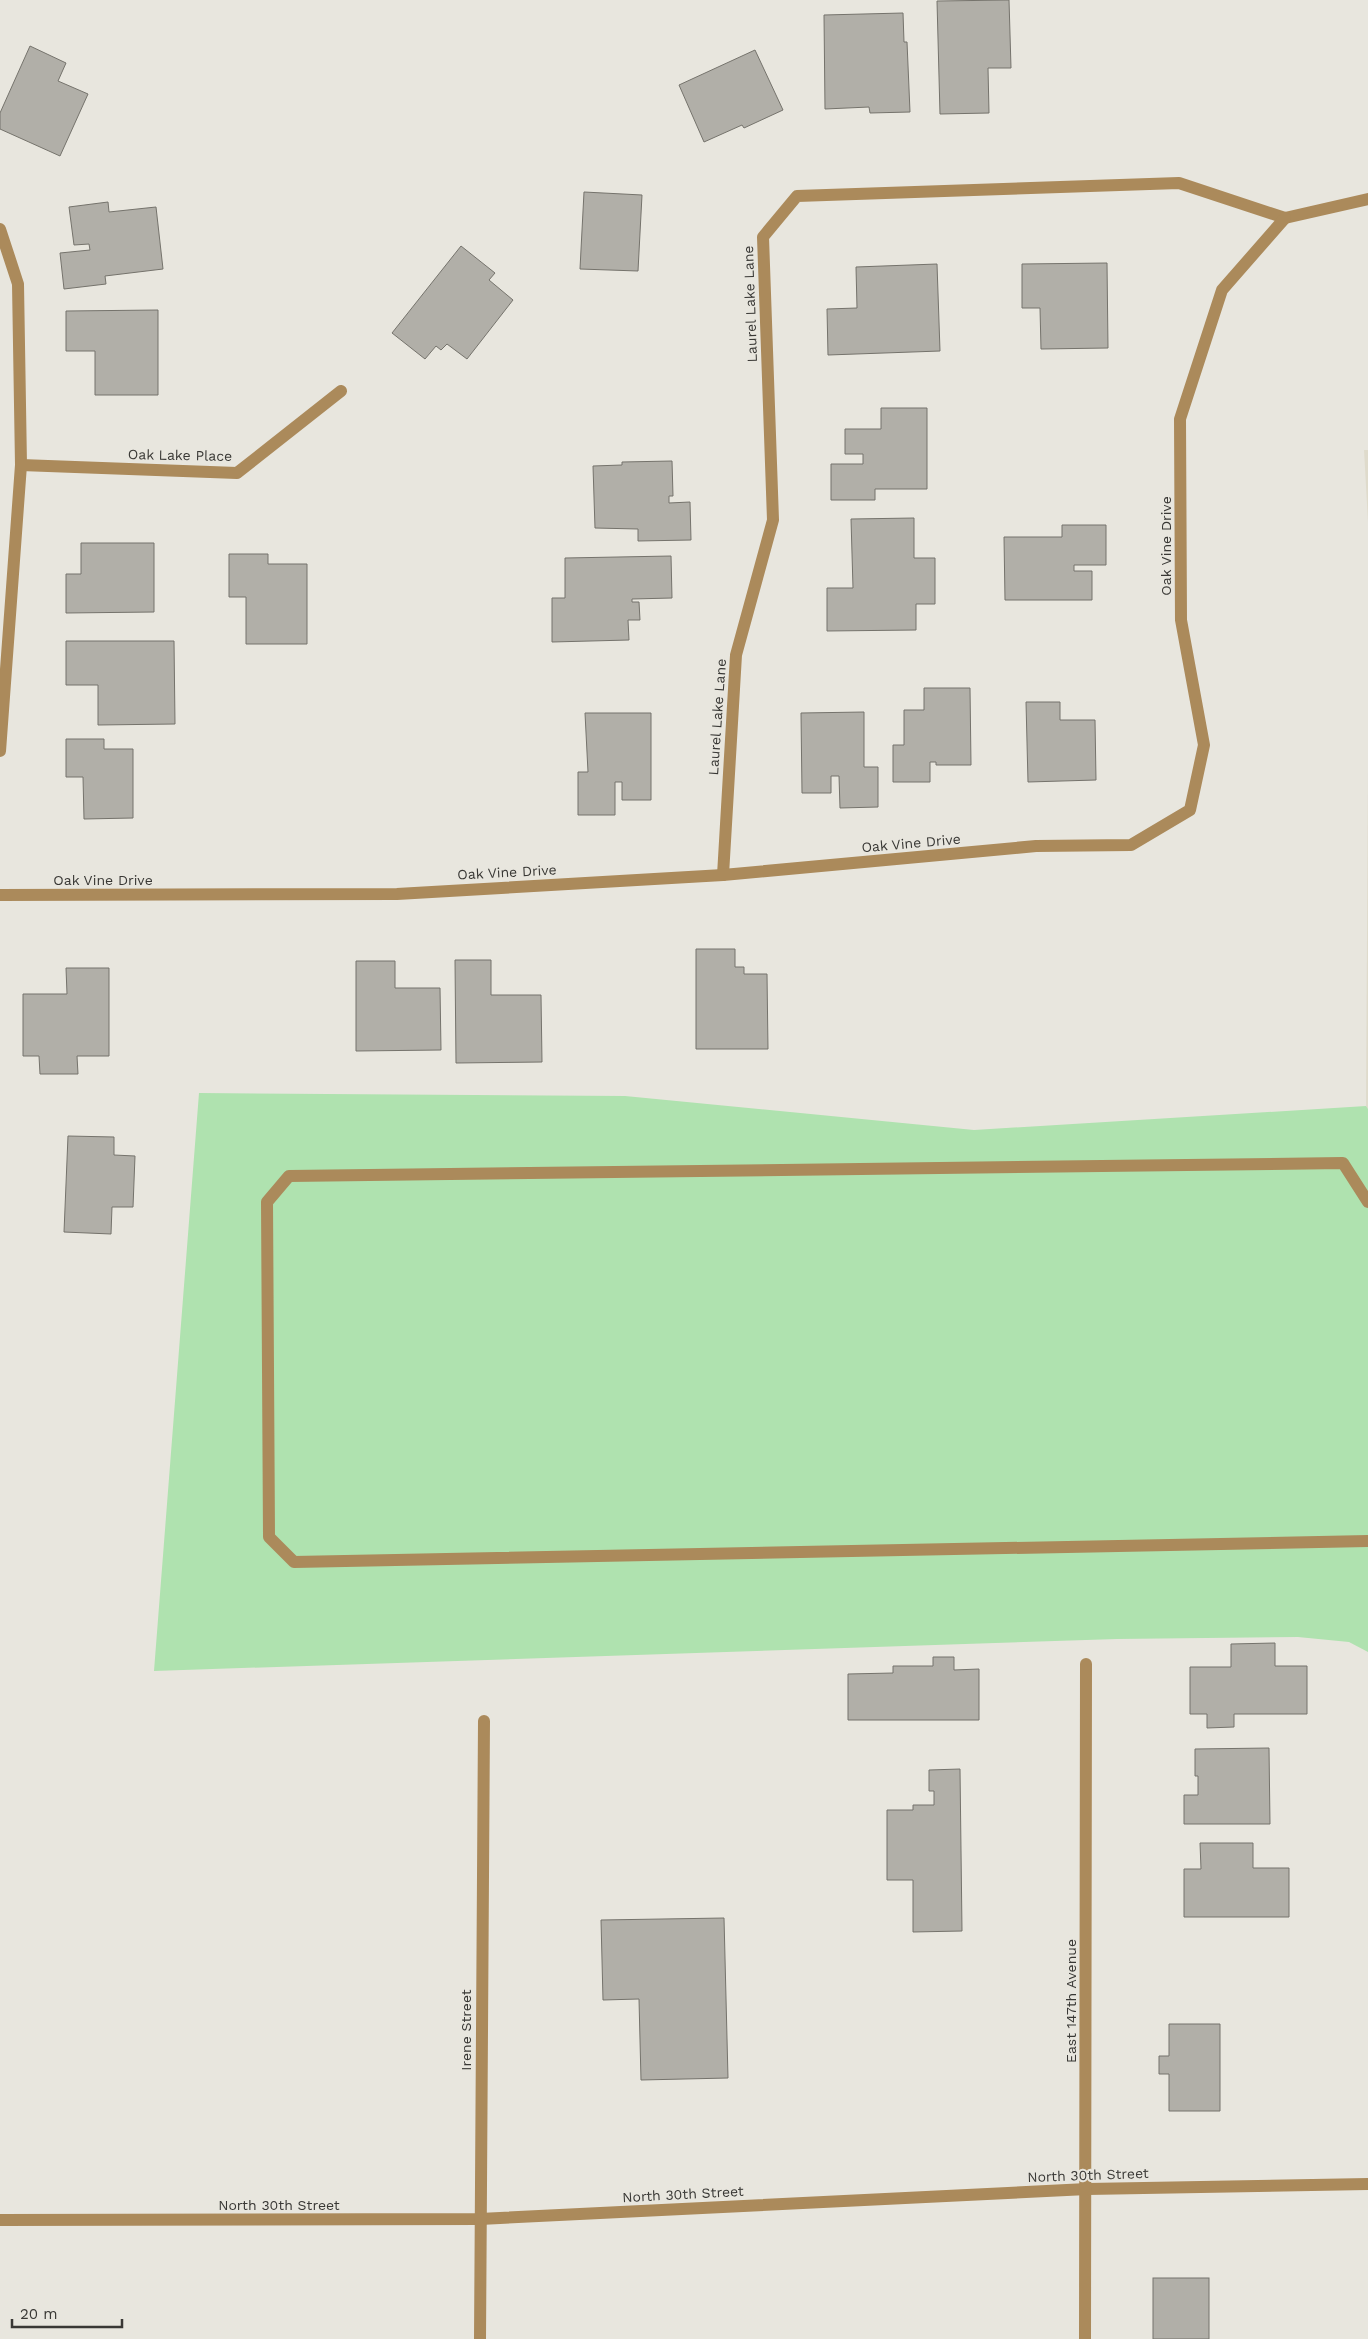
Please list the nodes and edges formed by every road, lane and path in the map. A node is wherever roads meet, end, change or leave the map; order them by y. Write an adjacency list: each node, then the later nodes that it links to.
1 (1368, 199): 2 (street)
2 (1285, 218): 7 (street, Oak Vine Drive); 7 (street, Laurel Lake Lane)
3 (0, 229): 5 (street)
4 (342, 391): 5 (street, Oak Lake Place)
5 (21, 466): 6 (street)
6 (0, 751)
7 (723, 875): 8 (street, Oak Vine Drive)
8 (0, 895)
9 (1368, 1202): 10 (street)
10 (1368, 1541)
11 (1086, 1664): 14 (street, East 147th Avenue)
12 (484, 1721): 15 (street, Irene Street)
13 (1368, 2184): 14 (street, North 30th Street)
14 (1087, 2189): 15 (street, North 30th Street); 18 (street, East 147th Avenue)
15 (480, 2219): 16 (street, North 30th Street); 17 (street, Irene Street)
16 (0, 2220)
17 (480, 2339)
18 (1085, 2339)

